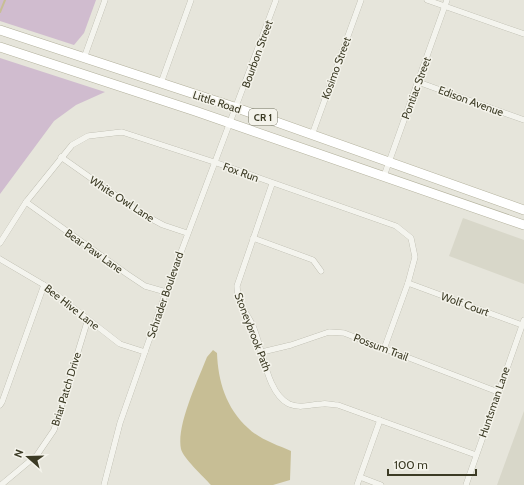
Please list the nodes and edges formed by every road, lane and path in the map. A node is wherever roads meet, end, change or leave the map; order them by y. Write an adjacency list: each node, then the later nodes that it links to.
1 (105, 0): 11 (street)
2 (192, 0): 13 (street)
3 (276, 0): 14 (street, Bourbon Street)
4 (361, 0): 17 (street, Kosimo Street)
5 (427, 0): 7 (street)
6 (448, 0): 7 (street, Pontiac Street)
7 (445, 6): 9 (street); 12 (street, Pontiac Street)
8 (0, 30): 11 (main road, Little Road / CR 1)
9 (524, 34)
10 (0, 47): 16 (main road, Little Road / CR 1)
11 (84, 58): 13 (main road, Little Road / CR 1)
12 (418, 82): 15 (street, Edison Avenue); 20 (street, Pontiac Street)
13 (161, 83): 14 (main road, Little Road / CR 1)
14 (237, 108): 16 (street, Schrader Boulevard); 17 (main road, Little Road / CR 1)
15 (524, 120)
16 (230, 123): 19 (street, Schrader Boulevard); 21 (main road, Little Road / CR 1)
17 (312, 135): 20 (main road, Little Road / CR 1)
18 (61, 157): 19 (street, Fox Run); 23 (street, Fox Run); 26 (street, White Owl Lane)
19 (214, 162): 22 (street, Fox Run); 26 (street, Schrader Boulevard)
20 (389, 162): 21 (street, Pontiac Street); 24 (main road, Little Road / CR 1)
21 (384, 176): 25 (main road, Little Road / CR 1)
22 (272, 184): 27 (street, Stoneybrook Path); 31 (street, Fox Run)
23 (26, 202): 28 (street, Fox Run); 33 (street, Bear Paw Lane)
24 (524, 210)
25 (524, 225)
26 (187, 234): 33 (street, Schrader Boulevard)
27 (253, 238): 30 (street); 38 (street, Stoneybrook Path)
28 (0, 243)
29 (0, 259): 32 (street, Bee Hive Lane)
30 (321, 271)
31 (408, 283): 35 (street, Wolf Court); 36 (street, Fox Run)
32 (44, 285): 34 (street, Bee Hive Lane); 40 (street)
33 (166, 292): 37 (street, Schrader Boulevard)
34 (88, 319): 37 (street, Bee Hive Lane); 44 (street, Briar Patch Drive)
35 (523, 322): 39 (street, Huntsman Lane)
36 (384, 348): 38 (street, Possum Trail); 39 (street, Possum Trail)
37 (145, 352): 45 (street, Schrader Boulevard)
38 (262, 352): 41 (street, Stoneybrook Path)
39 (498, 392): 42 (street, Huntsman Lane)
40 (0, 405)
41 (380, 420): 42 (street, Stoneybrook Path); 43 (street)
42 (476, 455): 48 (street, Huntsman Lane)
43 (360, 477): 46 (street); 47 (street)
44 (1, 485)
45 (104, 485)
46 (357, 485)
47 (381, 485)
48 (466, 485)

